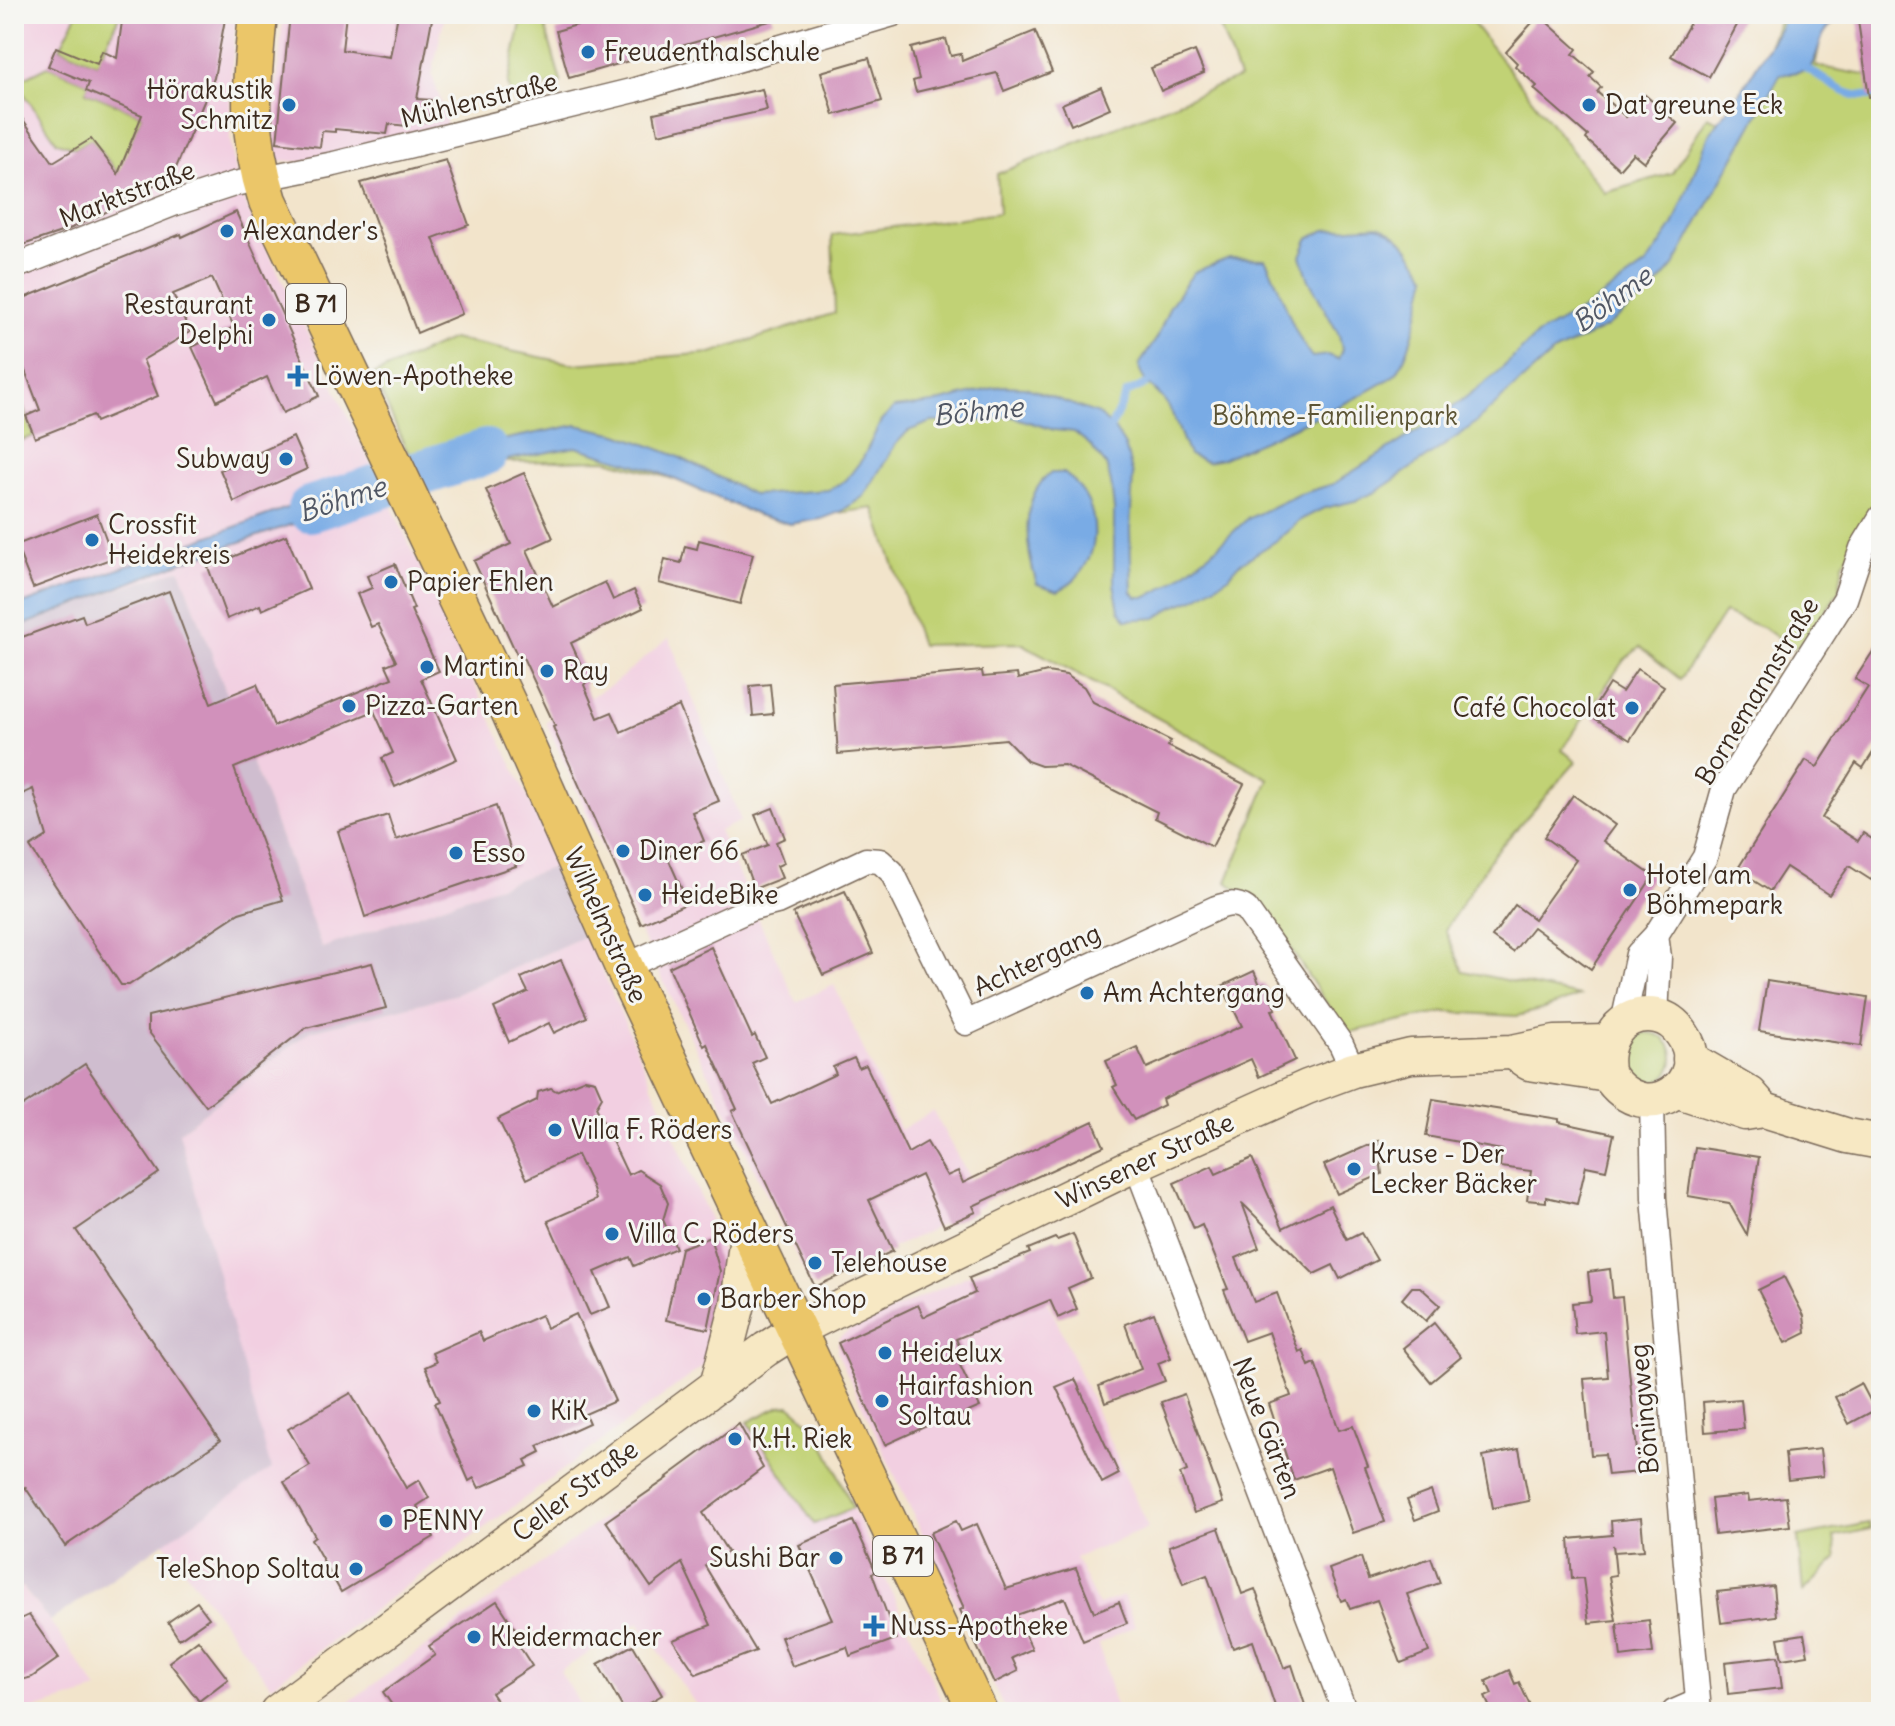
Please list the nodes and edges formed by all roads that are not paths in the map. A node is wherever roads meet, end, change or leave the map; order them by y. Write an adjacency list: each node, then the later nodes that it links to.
1 (258, 14): 3 (main road, B 71)
2 (893, 14): 3 (street, Mühlenstraße)
3 (261, 178): 4 (street, Marktstraße); 7 (main road, Wilhelmstraße / B 71)
4 (14, 267)
5 (1881, 517): 6 (street, Bornemannstraße)
6 (1656, 935): 8 (street); 8 (street, Bornemannstraße)
7 (624, 967): 10 (street, Achtergang); 15 (main road, Wilhelmstraße / B 71)
8 (1624, 1039): 9 (main road); 10 (main road, Winsener Straße); 11 (main road)
9 (1690, 1059): 11 (main road); 12 (main road)
10 (1353, 1070): 14 (main road, Winsener Straße)
11 (1664, 1096): 12 (main road); 18 (street, Böningweg)
12 (1764, 1110): 13 (main road)
13 (1881, 1142)
14 (1136, 1164): 16 (main road, Winsener Straße); 21 (street, Neue Gärten)
15 (748, 1228): 16 (main road, Wilhelmstraße / B 71); 17 (main road)
16 (796, 1330): 17 (main road, Celler Straße); 20 (main road, B 71)
17 (717, 1386): 19 (main road, Celler Straße)
18 (1698, 1707): 22 (street)
19 (277, 1712)
20 (978, 1712)
21 (1345, 1712)
22 (1674, 1712)

